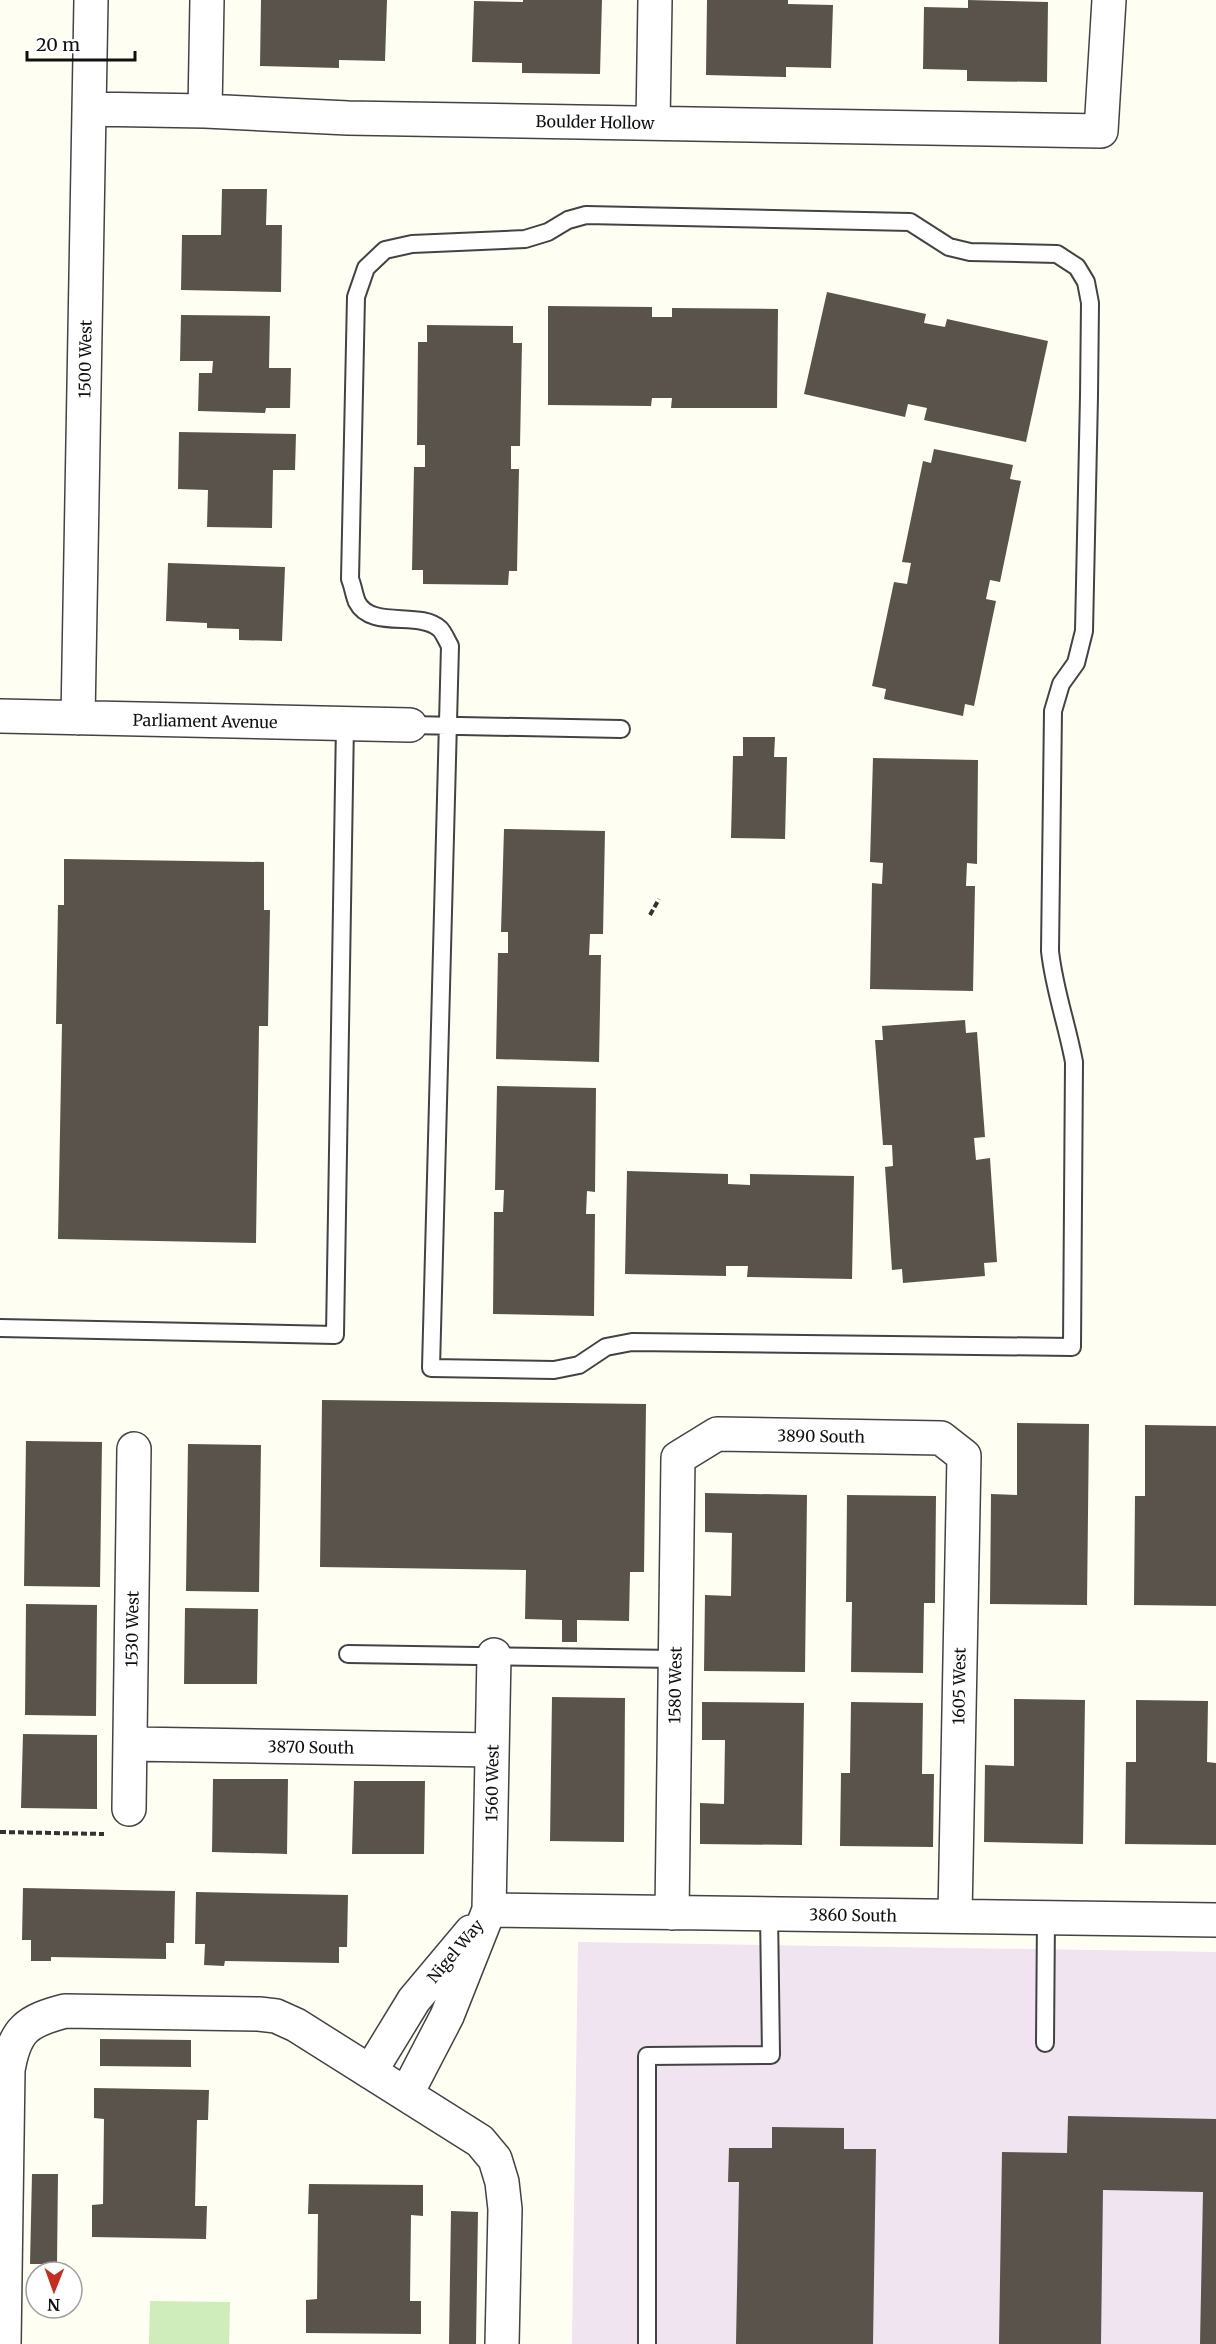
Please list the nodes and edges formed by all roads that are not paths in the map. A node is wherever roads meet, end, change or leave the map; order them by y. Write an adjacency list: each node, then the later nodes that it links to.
1 (91, 0): 5 (street, 1500 West)
2 (207, 0): 6 (street)
3 (655, 0): 7 (street)
4 (1109, 0): 7 (street, Boulder Hollow)
5 (89, 109): 6 (street, Boulder Hollow); 9 (street, 1500 West)
6 (205, 111): 7 (street, Boulder Hollow)
7 (653, 123)
8 (0, 716): 9 (street, Parliament Avenue)
9 (78, 718): 10 (street, Parliament Avenue)
10 (345, 723): 11 (street, Parliament Avenue); 14 (lane)
11 (410, 724): 12 (lane)
12 (447, 725): 12 (lane); 13 (lane)
13 (621, 729)
14 (0, 1329)
15 (134, 1449): 21 (street, 1530 West)
16 (964, 1456): 17 (street, 3890 South); 27 (street, 1605 West)
17 (678, 1458): 20 (street, 1580 West)
18 (348, 1654): 19 (lane)
19 (494, 1656): 20 (lane); 22 (street, 1560 West)
20 (676, 1659): 25 (street, 1580 West)
21 (131, 1744): 22 (street, 3870 South); 23 (street, 1530 West)
22 (492, 1750): 24 (street, 1560 West)
23 (129, 1809)
24 (489, 1910): 25 (street, 3860 South); 31 (street, Nigel Way); 32 (street, Nigel Way)
25 (672, 1913): 26 (street, 3860 South)
26 (769, 1913): 27 (street, 3860 South); 35 (lane)
27 (955, 1916): 28 (street, 3860 South)
28 (1046, 1917): 29 (street, 3860 South); 30 (lane)
29 (1216, 1920)
30 (1045, 2043)
31 (370, 2072): 32 (street); 33 (street)
32 (406, 2093): 34 (street)
33 (4, 2344)
34 (502, 2344)
35 (647, 2344)

